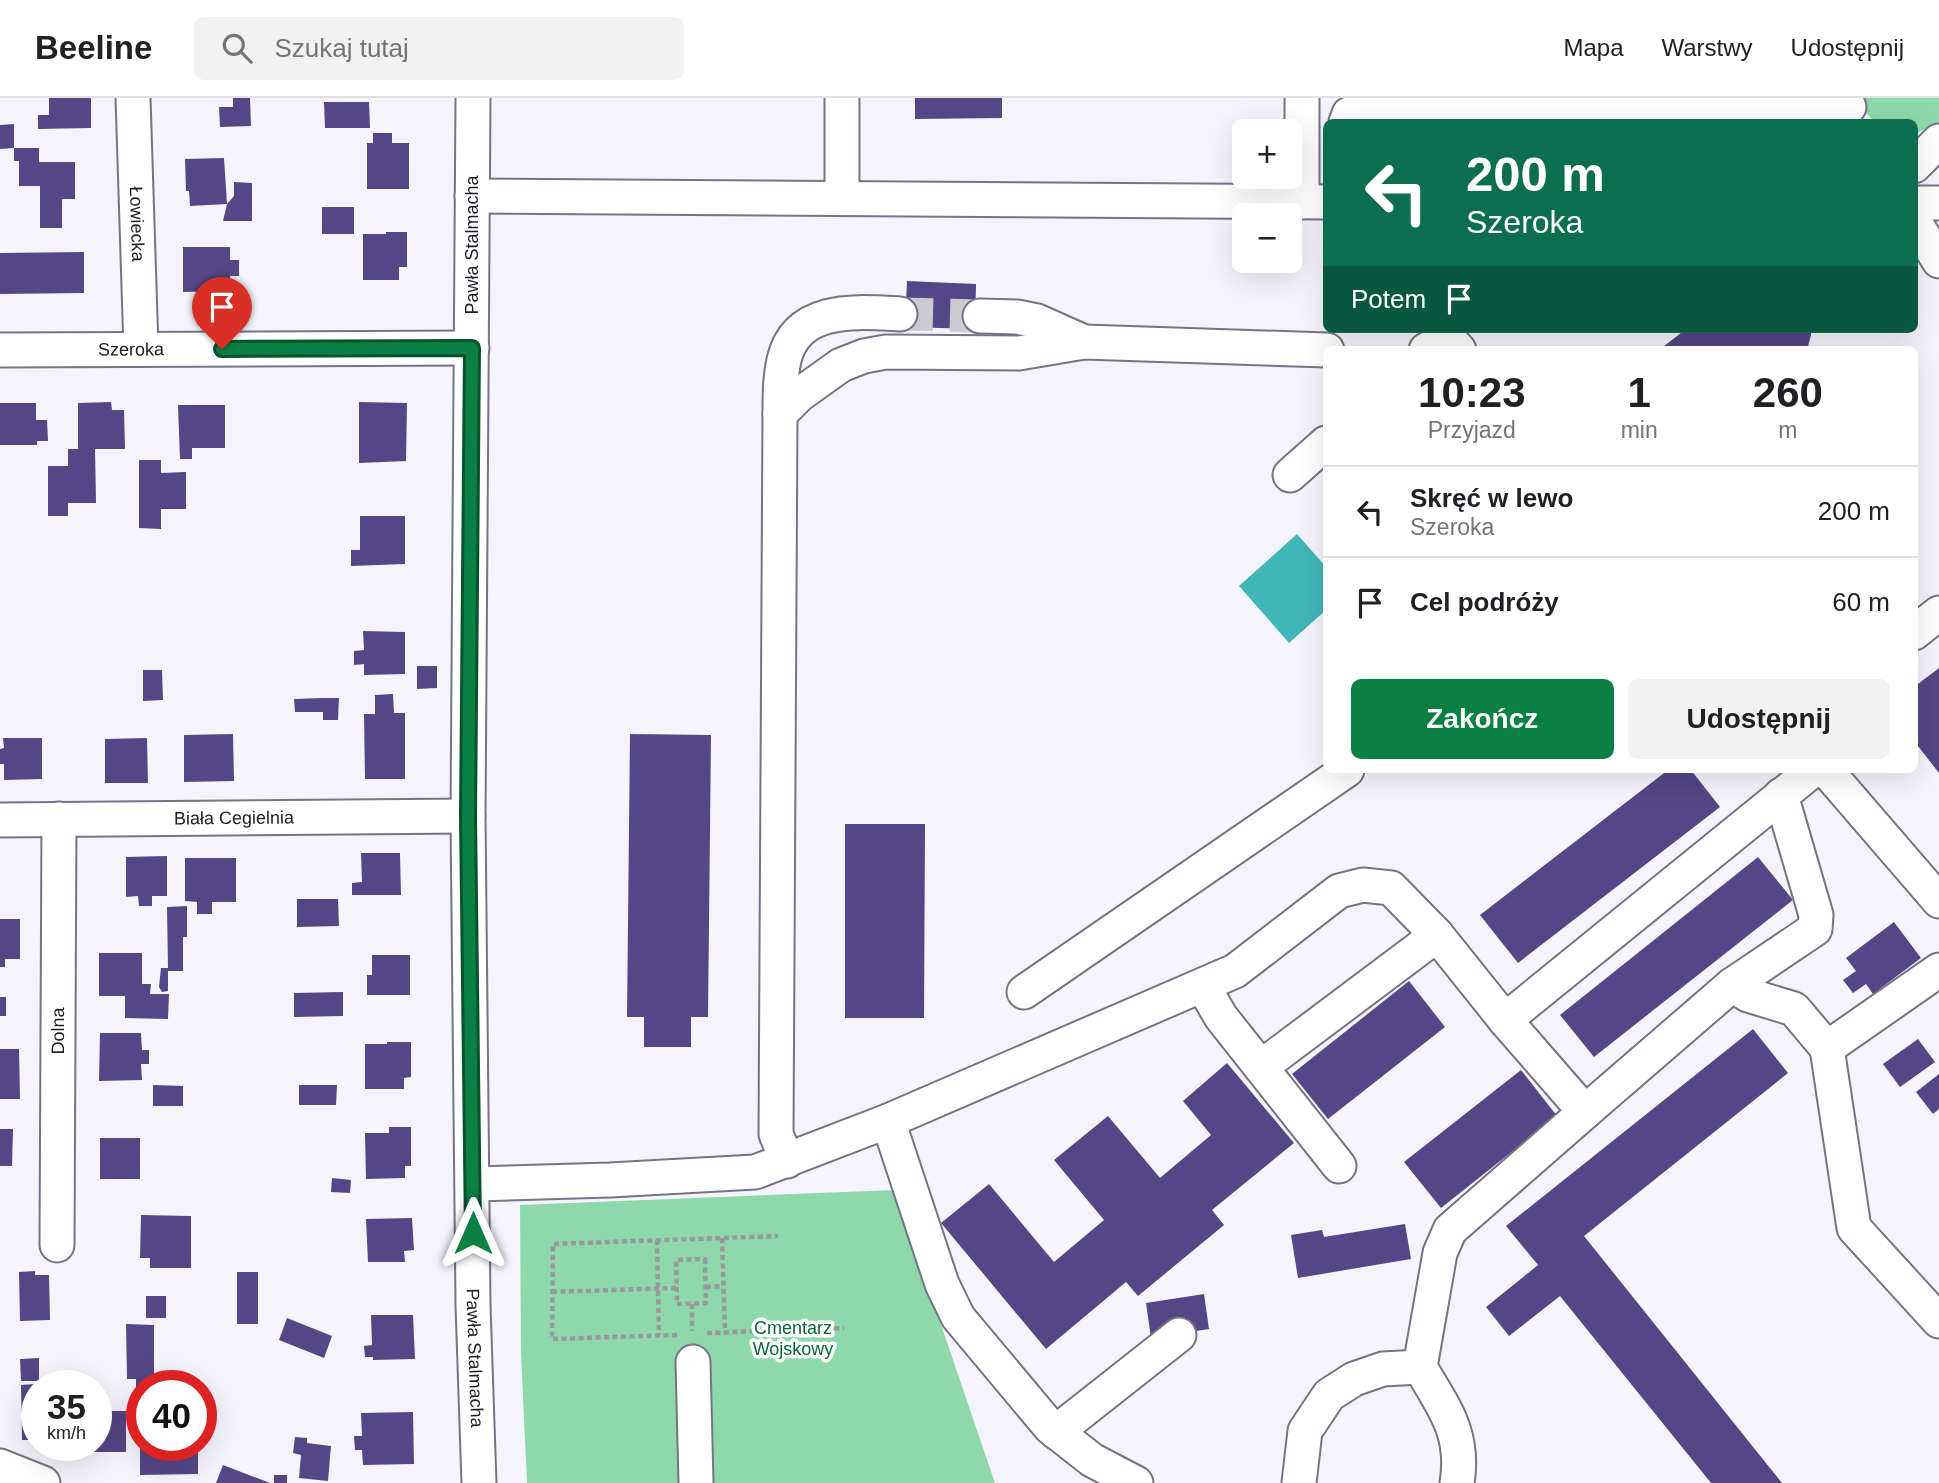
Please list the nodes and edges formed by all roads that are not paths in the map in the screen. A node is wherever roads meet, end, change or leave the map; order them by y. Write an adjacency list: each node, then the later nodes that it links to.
1 (134, 98): 20 (street, Łowiecka)
2 (472, 98): 9 (street, Pawła Stalmacha)
3 (842, 98): 10 (street)
4 (1302, 98): 11 (street)
5 (1853, 109): 6 (street)
6 (1347, 119)
7 (1939, 141): 8 (street)
8 (1918, 162)
9 (472, 196): 10 (street); 19 (street, Pawła Stalmacha)
10 (842, 198): 11 (street)
11 (1314, 202)
12 (1939, 203): 13 (street)
13 (1918, 204)
14 (1918, 227): 15 (street)
15 (1939, 261)
16 (900, 314): 23 (street)
17 (980, 316): 18 (street)
18 (1084, 342): 22 (street); 23 (street)
19 (472, 348): 20 (street, Szeroka); 32 (street, Pawła Stalmacha)
20 (141, 349): 21 (street, Szeroka)
21 (0, 350)
22 (1323, 350)
23 (780, 415): 46 (street)
24 (1323, 446): 25 (street)
25 (1290, 475)
26 (1939, 613): 27 (street)
27 (1918, 630)
28 (1343, 773): 40 (street)
29 (1809, 773): 31 (street)
30 (1829, 773): 35 (street)
31 (1781, 795): 38 (street); 41 (street)
32 (468, 816): 33 (street, Biała Cegielnia); 48 (street, Pawła Stalmacha)
33 (59, 819): 34 (street, Biała Cegielnia); 49 (street, Dolna)
34 (0, 820)
35 (1939, 901)
36 (1437, 935): 39 (street); 41 (street); 43 (street)
37 (1939, 970): 42 (street)
38 (1732, 985): 42 (street); 44 (street)
39 (1203, 986): 43 (street); 45 (street)
40 (1024, 992)
41 (1505, 1020): 44 (street)
42 (1827, 1048): 50 (street)
43 (1261, 1067): 47 (street)
44 (1585, 1112): 53 (street)
45 (888, 1121): 46 (street); 54 (street)
46 (787, 1161): 48 (street)
47 (1339, 1166)
48 (473, 1184): 57 (street, Pawła Stalmacha)
49 (57, 1245)
50 (1939, 1321)
51 (1179, 1335): 54 (street)
52 (697, 1343): 58 (street)
53 (1420, 1367): 60 (street); 61 (street)
54 (1056, 1432): 59 (street)
55 (0, 1466): 56 (street)
56 (43, 1483)
57 (480, 1483)
58 (696, 1483)
59 (1136, 1483)
60 (1299, 1483)
61 (1457, 1483)

